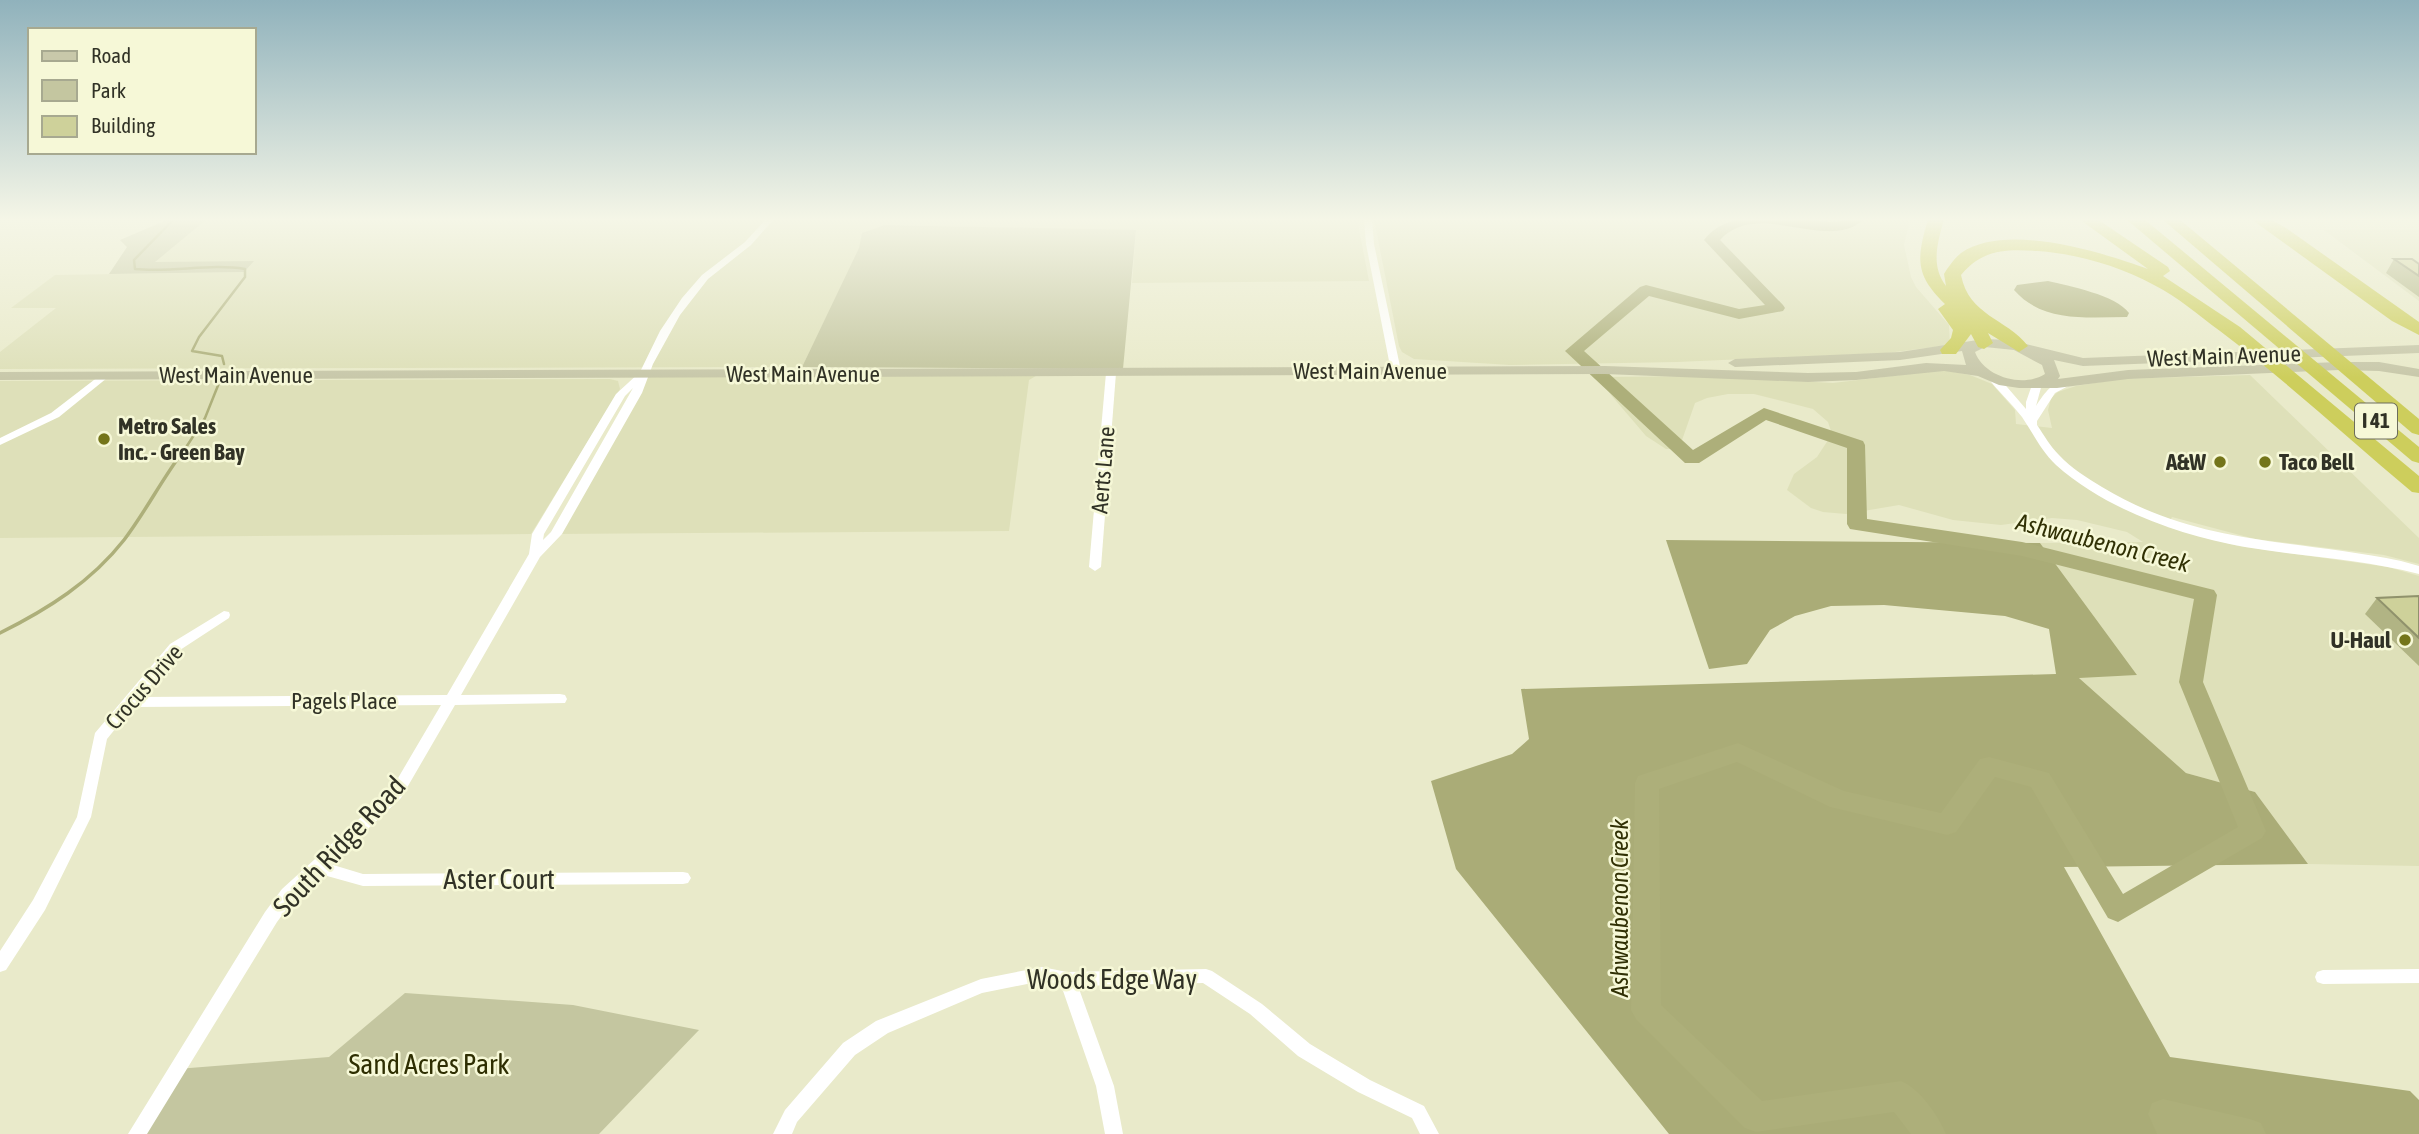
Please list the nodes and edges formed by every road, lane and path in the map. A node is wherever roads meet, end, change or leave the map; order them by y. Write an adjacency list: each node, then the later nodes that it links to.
1 (714, 272): 25 (street, South Ridge Road)
2 (1376, 272): 23 (street)
3 (1930, 272): 11 (highway)
4 (1954, 272): 18 (highway)
5 (2137, 272): 16 (highway)
6 (2163, 272): 16 (highway)
7 (2198, 272): 35 (highway, I 41)
8 (2232, 272): 15 (highway, I 41)
9 (2244, 272): 15 (highway)
10 (2338, 272): 12 (highway)
11 (1933, 282): 17 (highway); 20 (highway)
12 (2377, 301): 13 (highway); 14 (highway)
13 (2419, 324)
14 (2419, 330)
15 (2310, 338): 31 (highway, I 41)
16 (2245, 341): 36 (highway)
17 (1982, 344): 18 (main road, West Main Avenue); 20 (main road, West Main Avenue); 26 (main road)
18 (2024, 348): 19 (main road, West Main Avenue); 30 (main road)
19 (2419, 349): 22 (main road)
20 (1950, 350): 21 (main road, West Main Avenue)
21 (1605, 370): 23 (main road, West Main Avenue); 26 (main road, West Main Avenue)
22 (2419, 370): 29 (main road, West Main Avenue)
23 (1396, 371): 24 (main road, West Main Avenue)
24 (1111, 373): 25 (main road, West Main Avenue); 37 (street, Aerts Lane)
25 (643, 374): 28 (main road, West Main Avenue); 41 (street, South Ridge Road)
26 (1987, 374): 30 (main road, West Main Avenue); 32 (street)
27 (0, 376): 28 (main road, West Main Avenue)
28 (103, 376): 34 (street)
29 (2068, 382): 30 (main road, West Main Avenue); 32 (street)
30 (2039, 384): 32 (street)
31 (2363, 384): 33 (highway, I 41)
32 (2032, 424): 38 (street)
33 (2419, 429)
34 (0, 442)
35 (2419, 457)
36 (2419, 487)
37 (1096, 567)
38 (2419, 570)
39 (223, 615): 42 (street, Crocus Drive)
40 (560, 699): 41 (street, Pagels Place)
41 (451, 700): 42 (street, Pagels Place); 43 (street, South Ridge Road)
42 (129, 702): 45 (street, Crocus Drive)
43 (318, 867): 44 (street, Aster Court); 49 (street, South Ridge Road)
44 (682, 878)
45 (0, 965)
46 (2419, 976): 47 (street)
47 (2323, 977)
48 (1067, 979): 50 (street, Woods Edge Way); 51 (street); 52 (street, Woods Edge Way)
49 (136, 1134)
50 (782, 1134)
51 (1114, 1134)
52 (1430, 1134)

